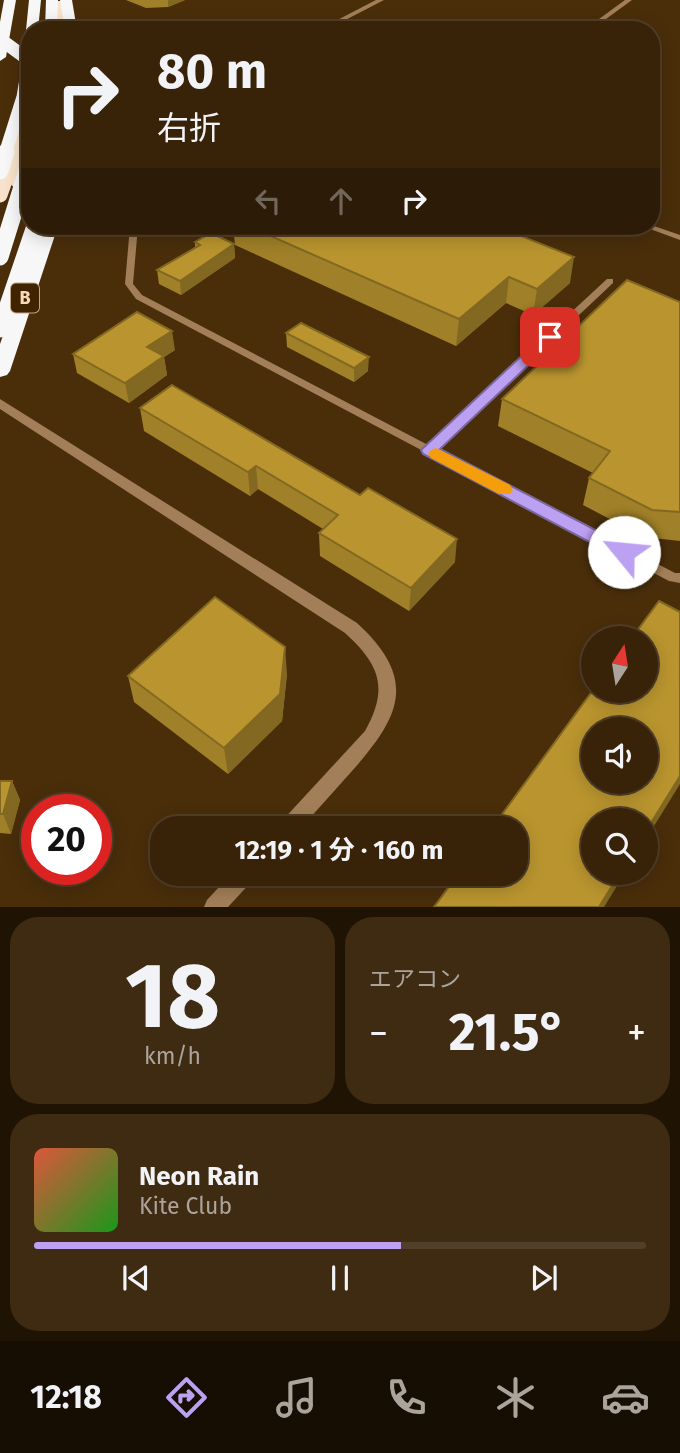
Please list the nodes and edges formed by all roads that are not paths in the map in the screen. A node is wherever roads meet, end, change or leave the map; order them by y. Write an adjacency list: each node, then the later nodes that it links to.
1 (10, 0): 14 (highway)
2 (35, 0): 7 (highway)
3 (53, 0): 8 (highway)
4 (66, 0): 9 (highway)
5 (381, 0): 10 (lane)
6 (629, 0): 11 (lane)
7 (34, 21)
8 (54, 21)
9 (70, 21)
10 (339, 21)
11 (600, 21)
12 (0, 39): 13 (highway, bridge)
13 (21, 54)
14 (0, 57)
15 (21, 103): 19 (highway, bridge)
16 (21, 126): 19 (highway, bridge)
17 (21, 132): 22 (highway, bridge)
18 (21, 166): 24 (highway, bridge)
19 (0, 169)
20 (21, 180): 22 (lane)
21 (21, 189): 30 (highway, bridge)
22 (0, 192)
23 (660, 231): 29 (lane)
24 (0, 232)
25 (26, 235): 33 (highway, bridge)
26 (32, 235): 32 (highway, bridge)
27 (47, 235): 33 (highway, B)
28 (133, 235): 35 (lane)
29 (680, 238)
30 (0, 257)
31 (610, 281): 35 (lane)
32 (0, 329)
33 (0, 370)
34 (0, 403): 37 (street)
35 (429, 450): 36 (lane)
36 (680, 578)
37 (299, 816)
38 (234, 886): 39 (street)
39 (214, 907)

